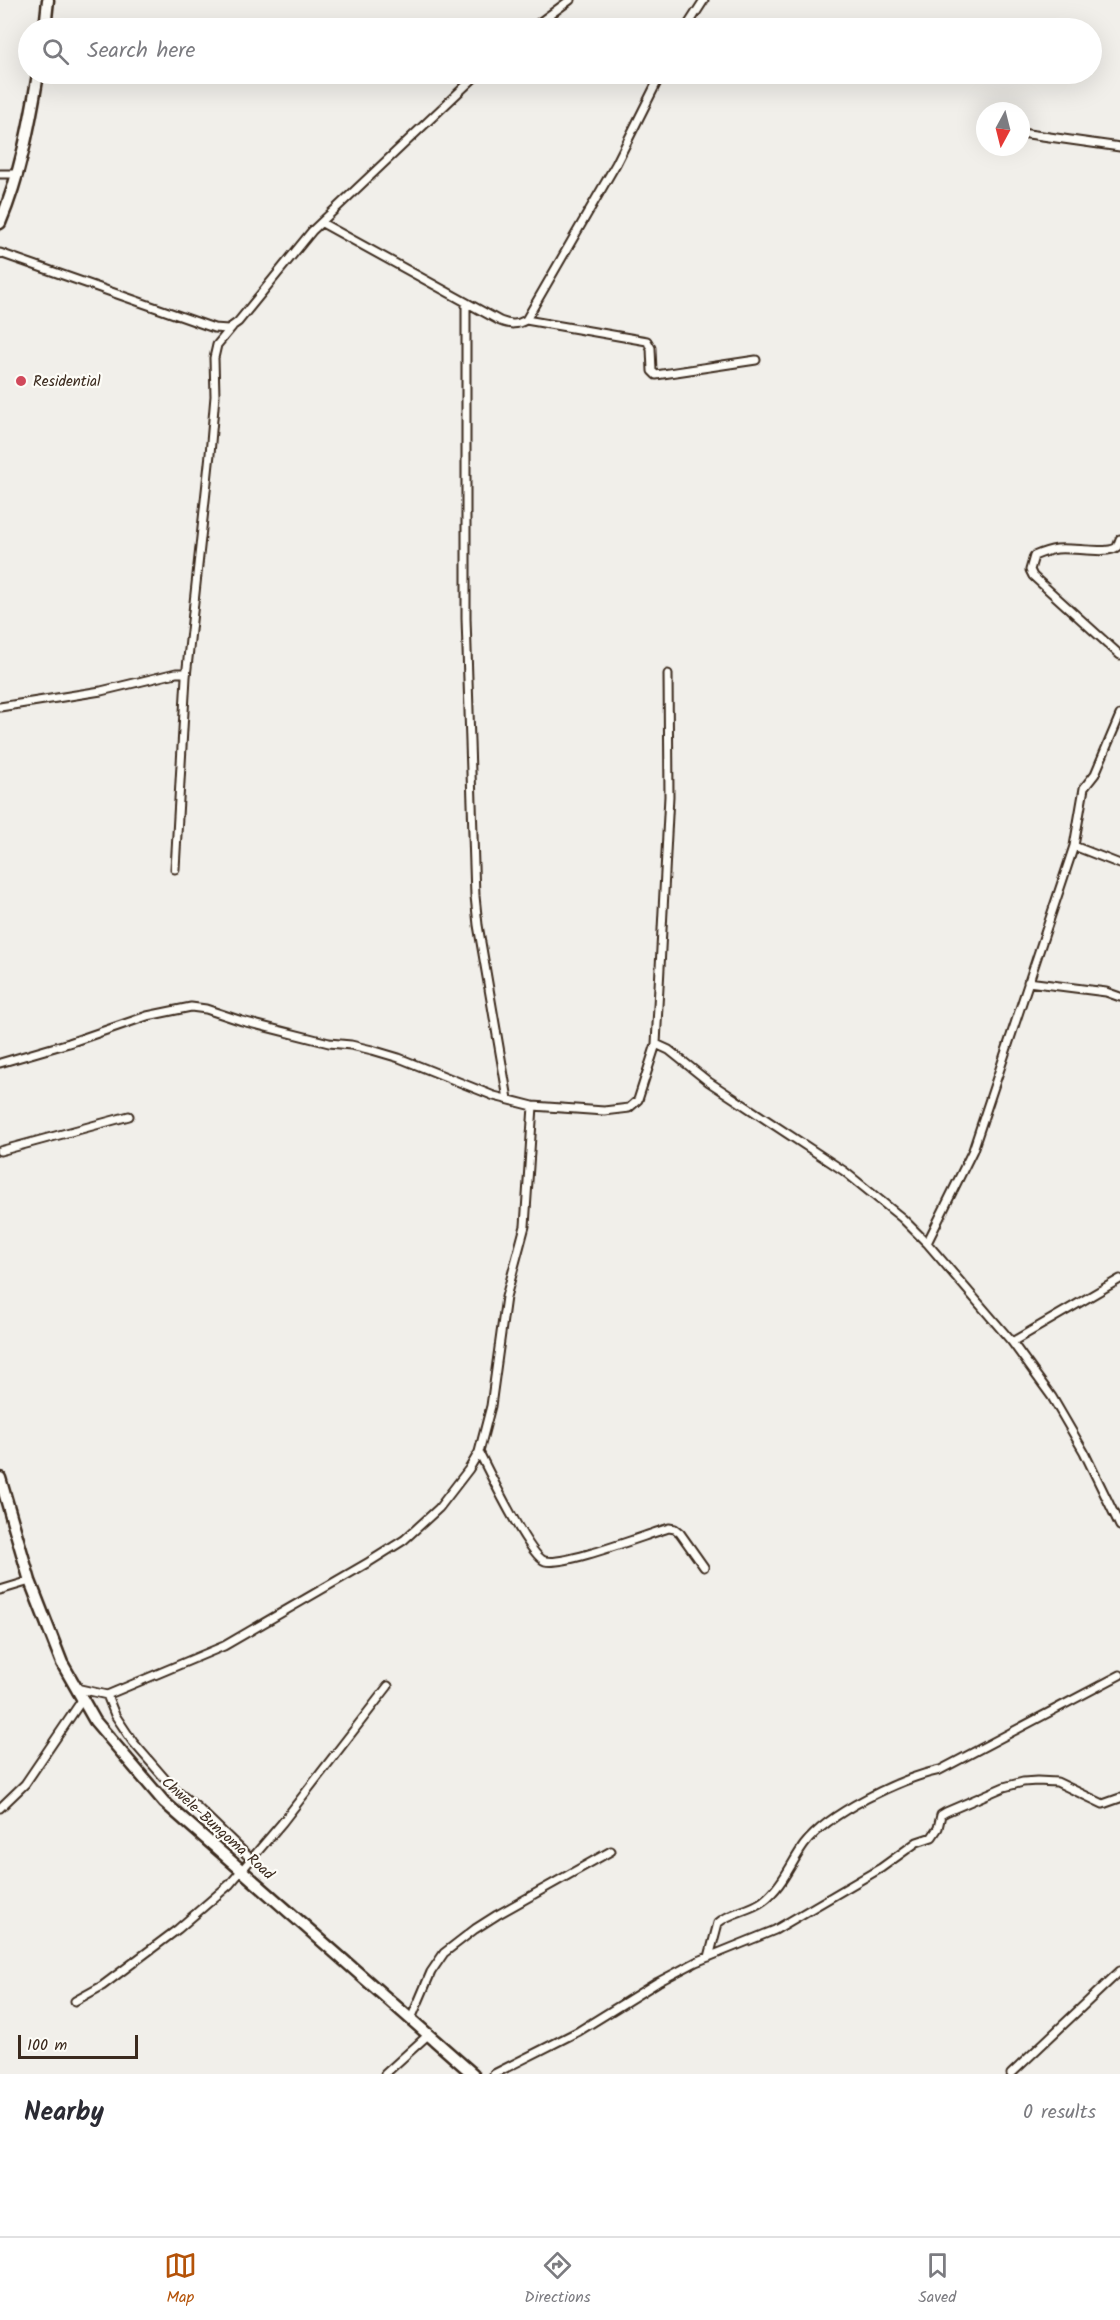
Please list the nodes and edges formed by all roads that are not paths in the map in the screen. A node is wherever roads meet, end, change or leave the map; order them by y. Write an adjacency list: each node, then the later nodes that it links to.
1 (48, 0): 4 (main road)
2 (570, 0): 5 (street)
3 (704, 0): 6 (street)
4 (46, 18)
5 (546, 18)
6 (692, 18)
7 (36, 84): 13 (main road)
8 (468, 84): 15 (street)
9 (656, 84): 18 (street)
10 (1030, 134): 11 (street)
11 (1120, 147)
12 (0, 174): 13 (street)
13 (17, 174): 14 (main road)
14 (0, 223)
15 (322, 223): 17 (street); 19 (street)
16 (0, 254): 19 (street)
17 (466, 303): 18 (street); 34 (street)
18 (526, 320): 20 (street)
19 (232, 327): 24 (street)
20 (756, 360)
21 (1120, 539): 22 (street)
22 (1120, 655)
23 (668, 674): 32 (street)
24 (186, 677): 25 (street); 29 (street)
25 (0, 707)
26 (1120, 715): 27 (street)
27 (1074, 846): 28 (street); 30 (street)
28 (1120, 864)
29 (175, 869)
30 (1028, 982): 31 (street); 38 (street)
31 (1120, 997)
32 (657, 1044): 35 (street); 38 (street)
33 (0, 1063): 34 (street)
34 (508, 1100): 35 (street)
35 (533, 1106): 41 (street)
36 (129, 1116): 37 (street)
37 (0, 1151)
38 (927, 1243): 40 (street)
39 (1120, 1279): 40 (street)
40 (1012, 1342): 43 (street)
41 (479, 1452): 44 (street); 50 (street)
42 (0, 1478): 45 (main road, Chwele-Bungoma Road)
43 (1120, 1526)
44 (704, 1567)
45 (30, 1581): 46 (street); 49 (main road, Chwele-Bungoma Road)
46 (0, 1590)
47 (1120, 1675): 57 (street)
48 (388, 1686): 55 (street)
49 (76, 1688): 50 (street); 51 (main road, Chwele-Bungoma Road)
50 (107, 1695): 55 (street)
51 (82, 1700): 53 (street); 56 (main road, Chwele-Bungoma Road)
52 (1120, 1798): 57 (street)
53 (0, 1808)
54 (611, 1851): 60 (street)
55 (251, 1858): 56 (street)
56 (241, 1870): 59 (street); 60 (main road, Chwele-Bungoma Road)
57 (709, 1957): 64 (street)
58 (1120, 1971): 65 (street)
59 (75, 2001)
60 (411, 2019): 61 (main road, Chwele-Bungoma Road)
61 (428, 2035): 62 (street); 63 (main road, Chwele-Bungoma Road)
62 (385, 2074)
63 (473, 2074)
64 (494, 2074)
65 (1011, 2074)

